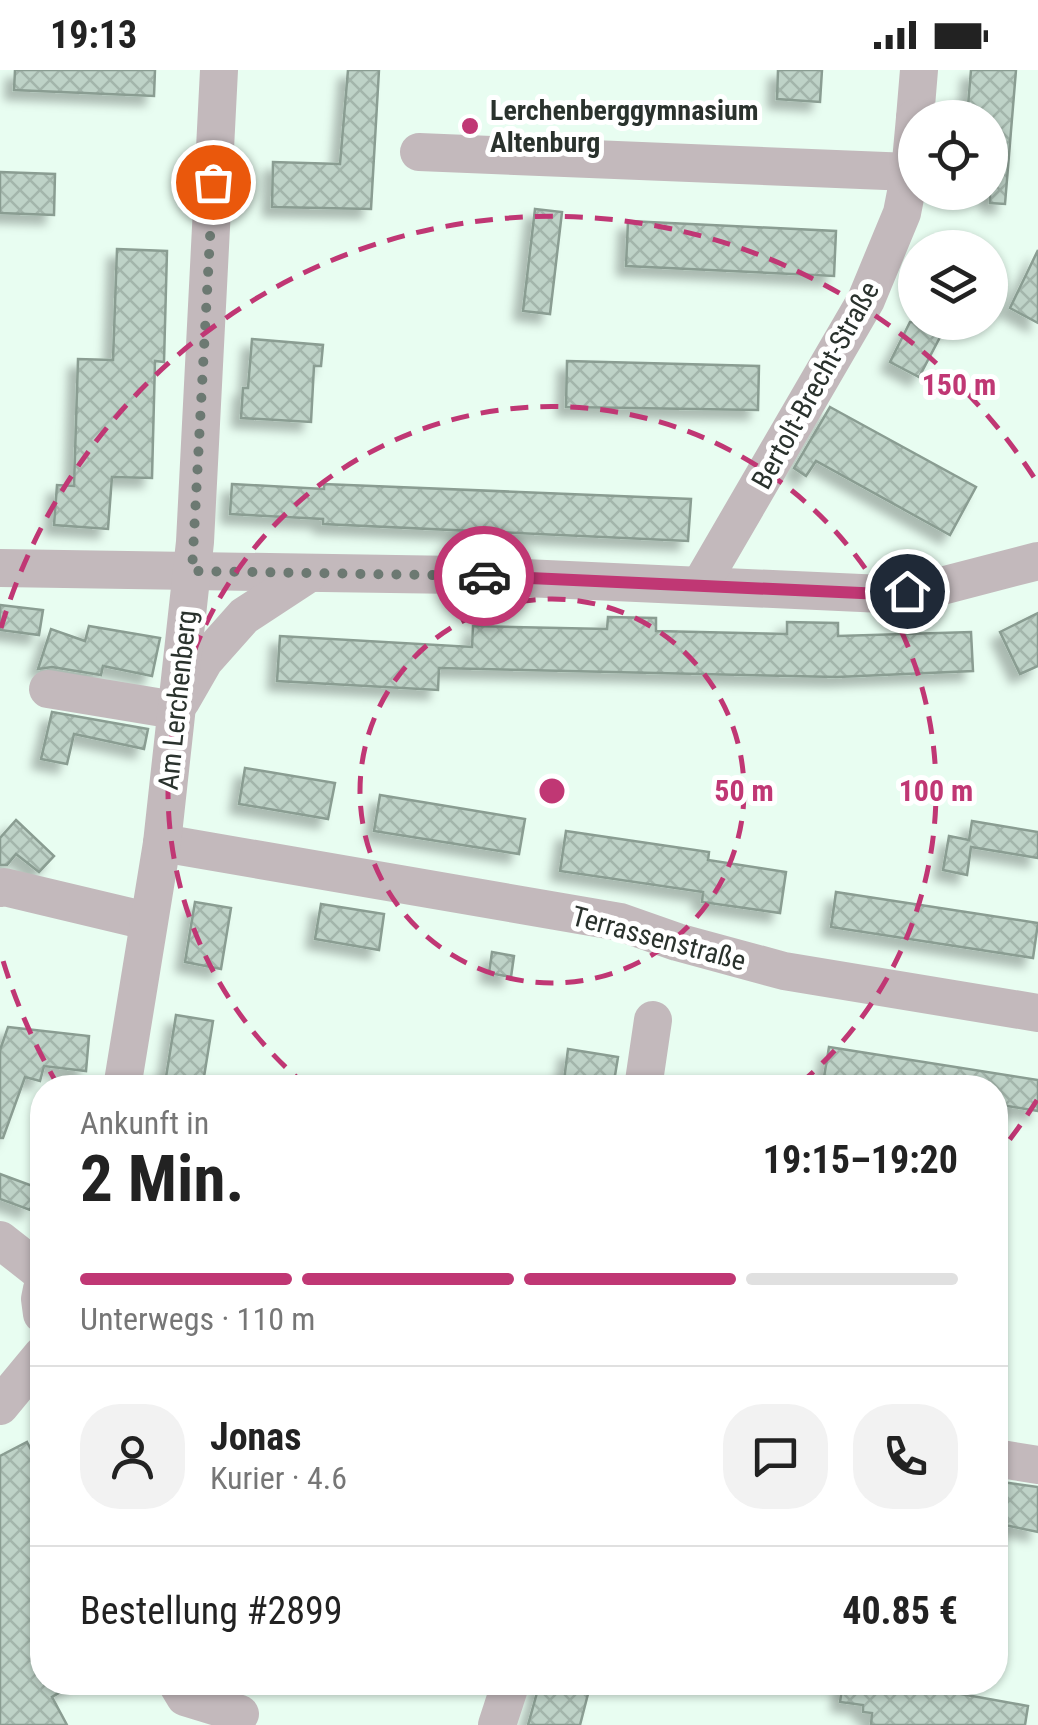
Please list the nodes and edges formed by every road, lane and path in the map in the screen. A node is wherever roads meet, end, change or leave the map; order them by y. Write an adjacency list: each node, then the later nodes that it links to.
1 (219, 70): 9 (street, Am Lerchenberg)
2 (919, 70): 3 (street, Bertolt-Brecht-Straße)
3 (916, 100)
4 (420, 152): 5 (street)
5 (898, 172)
6 (902, 210): 11 (street, Bertolt-Brecht-Straße)
7 (1038, 561): 11 (street)
8 (0, 568): 9 (street)
9 (192, 571): 10 (street); 13 (street, Am Lerchenberg)
10 (308, 574): 11 (street); 13 (street)
11 (701, 584)
12 (48, 689): 13 (street)
13 (176, 710): 14 (street, Am Lerchenberg)
14 (162, 843): 16 (street, Am Lerchenberg); 17 (street, Terrassenstraße)
15 (0, 888): 16 (street)
16 (147, 922): 19 (street, Am Lerchenberg)
17 (1038, 1013)
18 (653, 1020): 20 (street)
19 (124, 1075)
20 (645, 1075)
21 (0, 1240): 22 (street)
22 (30, 1264)
23 (30, 1370): 24 (street)
24 (0, 1406)
25 (1008, 1460): 26 (street)
26 (1038, 1465)
27 (184, 1695): 29 (street)
28 (506, 1695): 30 (street)
29 (240, 1714)
30 (498, 1725)

